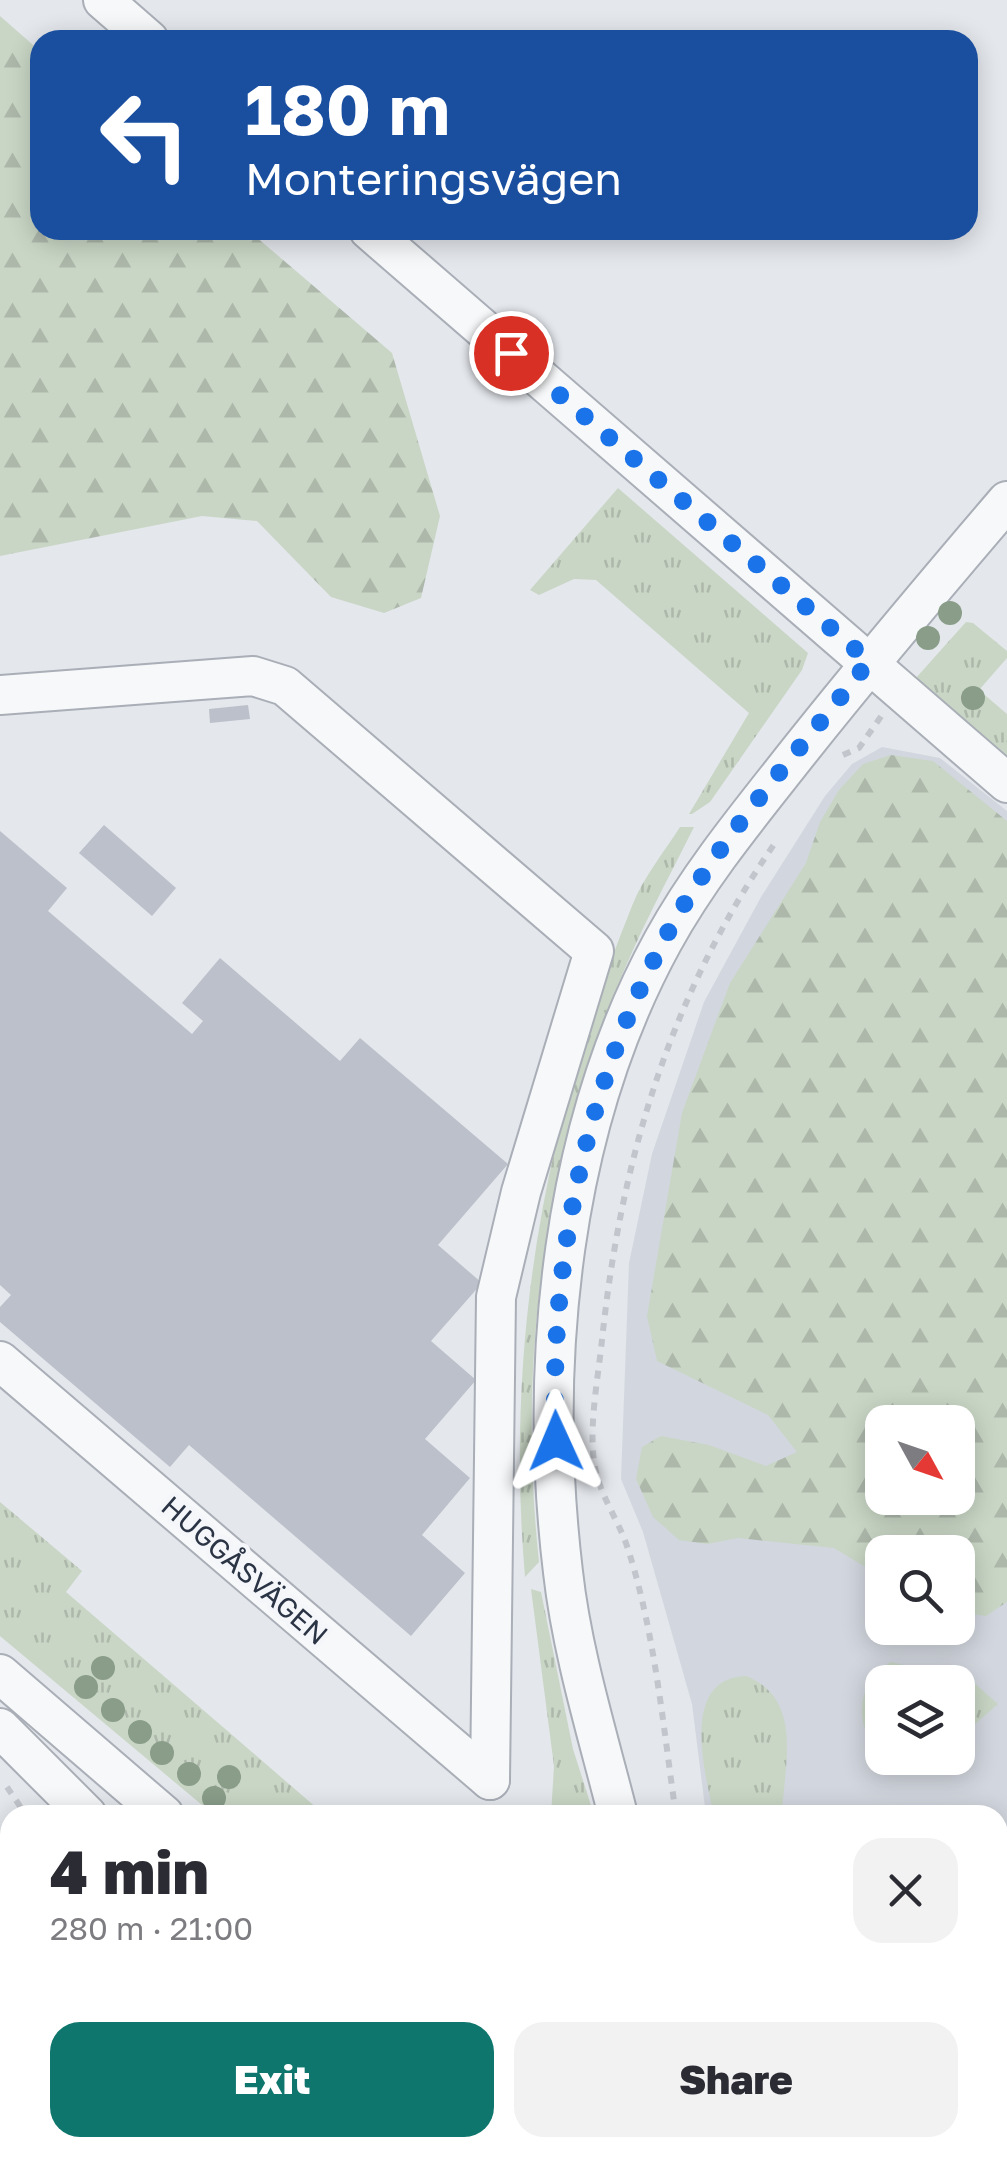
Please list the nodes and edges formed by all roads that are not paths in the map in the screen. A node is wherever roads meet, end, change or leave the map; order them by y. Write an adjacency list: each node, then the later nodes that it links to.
1 (103, 0): 2 (street)
2 (138, 30)
3 (381, 240): 5 (street)
4 (1007, 501): 5 (street)
5 (869, 661): 7 (street); 13 (street)
6 (0, 695): 8 (street, HUGGÅSVÄGEN)
7 (1007, 782)
8 (0, 1361)
9 (0, 1674): 12 (street)
10 (0, 1728): 11 (street)
11 (77, 1805)
12 (152, 1805)
13 (616, 1805)

